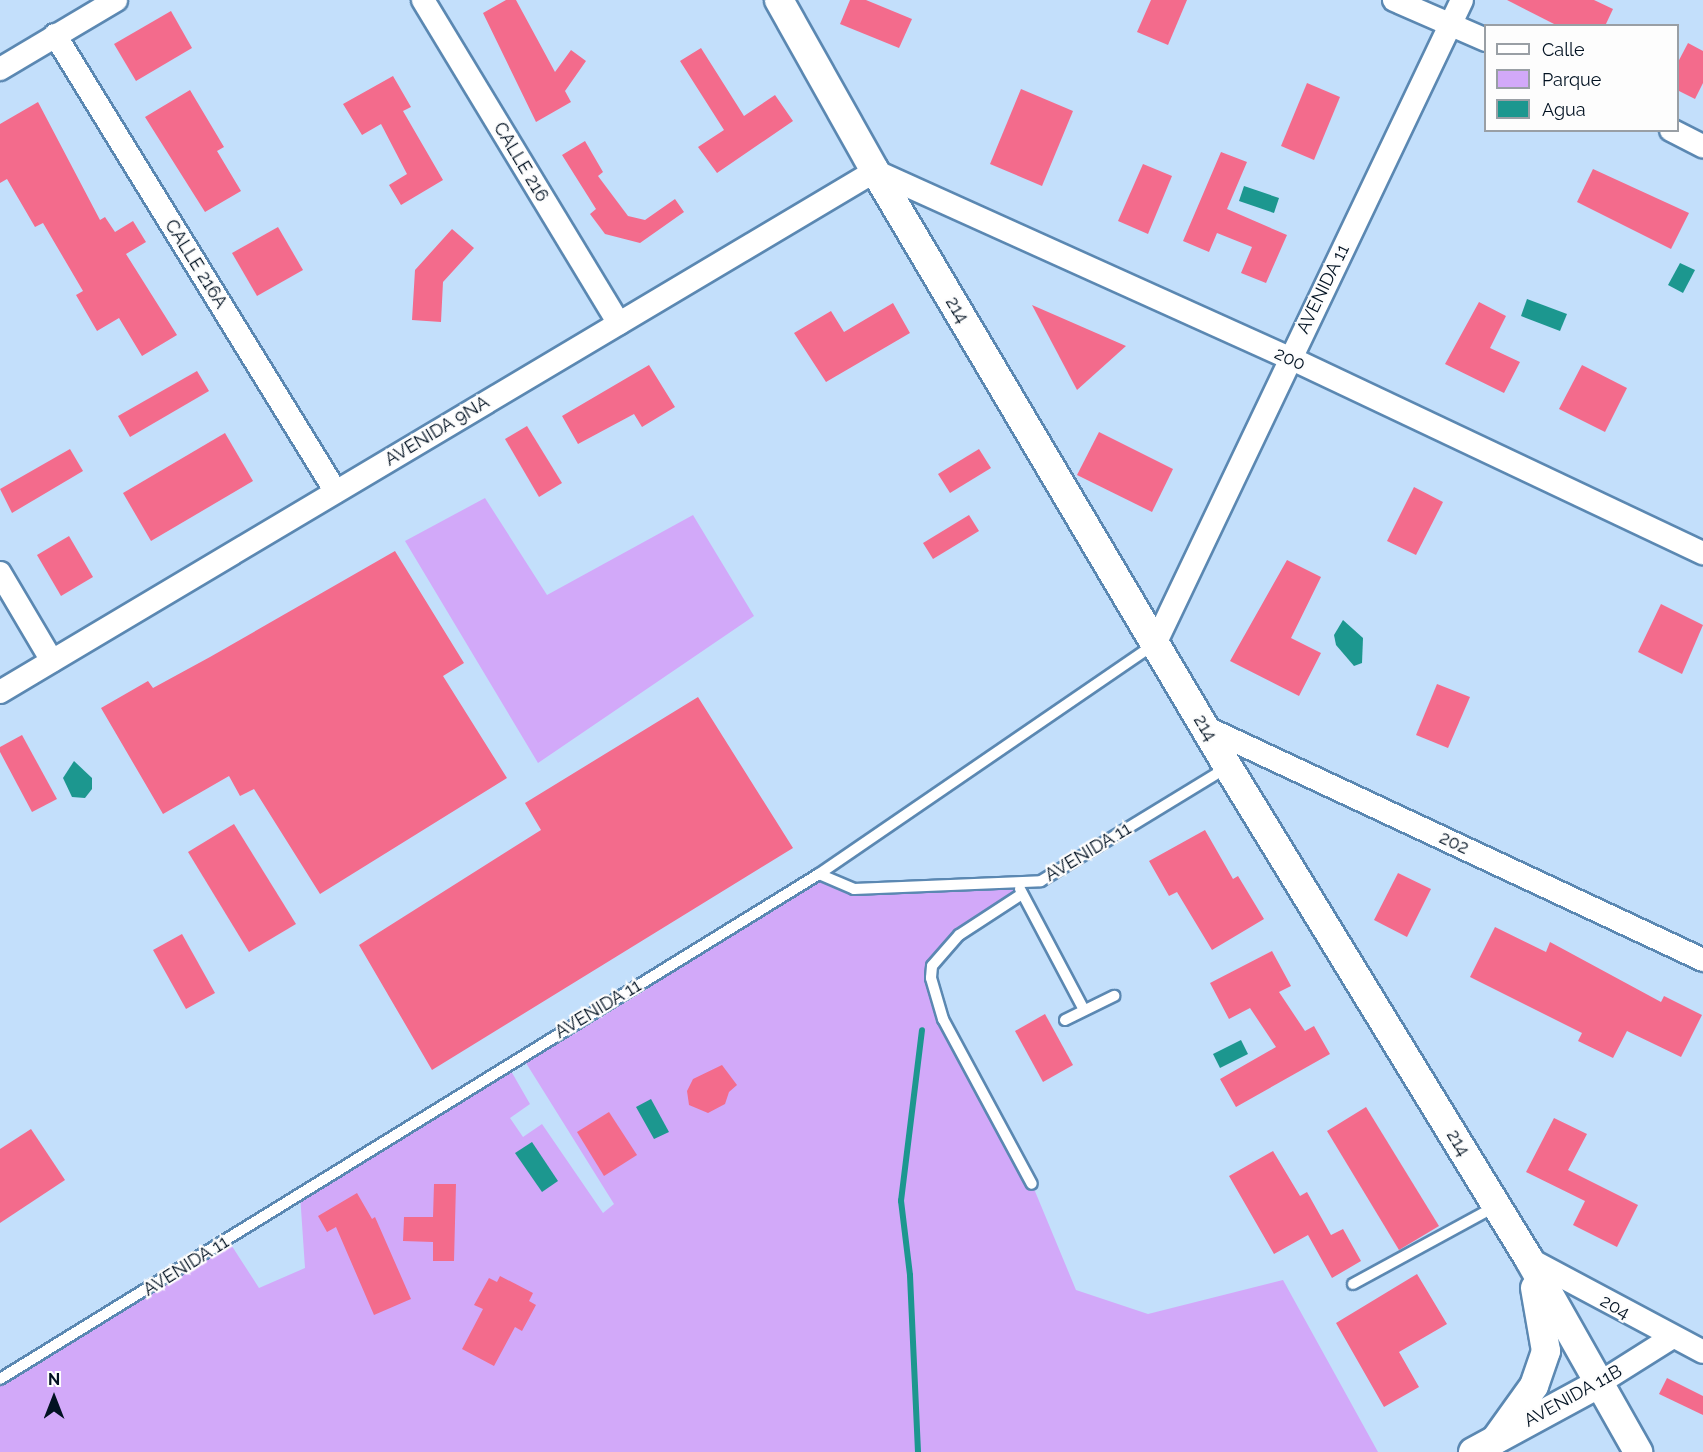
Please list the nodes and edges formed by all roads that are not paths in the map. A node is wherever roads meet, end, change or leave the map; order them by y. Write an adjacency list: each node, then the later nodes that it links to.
1 (116, 0): 7 (street)
2 (423, 0): 13 (street, CALLE 216)
3 (779, 0): 12 (street, 214)
4 (1394, 0): 6 (street)
5 (1462, 0): 6 (street, AVENIDA 11)
6 (1451, 23): 8 (street); 14 (street, AVENIDA 11)
7 (55, 35): 9 (street); 15 (street, CALLE 216A)
8 (1484, 40)
9 (0, 69)
10 (1675, 132): 11 (street)
11 (1703, 146)
12 (875, 171): 13 (street, AVENIDA 9NA); 14 (street, 200); 18 (street, 214)
13 (619, 323): 15 (street, AVENIDA 9NA)
14 (1290, 358): 16 (street, 200); 18 (street, AVENIDA 11)
15 (336, 492): 19 (street, AVENIDA 9NA)
16 (1703, 553)
17 (0, 573): 19 (street)
18 (1155, 644): 21 (street, 214); 23 (lane)
19 (52, 661): 20 (street, AVENIDA 9NA)
20 (0, 692)
21 (1205, 727): 22 (street, 214); 25 (street, 202)
22 (1228, 767): 24 (lane, AVENIDA 11); 30 (street, 214)
23 (819, 874): 24 (lane, AVENIDA 11); 35 (lane, AVENIDA 11)
24 (1020, 889): 27 (lane); 29 (lane)
25 (1703, 960)
26 (1114, 996): 27 (lane)
27 (1084, 1010): 28 (lane)
28 (1065, 1020)
29 (1032, 1184)
30 (1496, 1205): 31 (street, 214); 32 (lane)
31 (1529, 1259): 33 (street, 204); 36 (street, 214); 37 (street)
32 (1353, 1284)
33 (1671, 1338): 34 (street, 204); 36 (street, AVENIDA 11B)
34 (1703, 1352)
35 (0, 1379)
36 (1598, 1384): 37 (street, AVENIDA 11B); 38 (street, 214)
37 (1485, 1445)
38 (1638, 1452)

